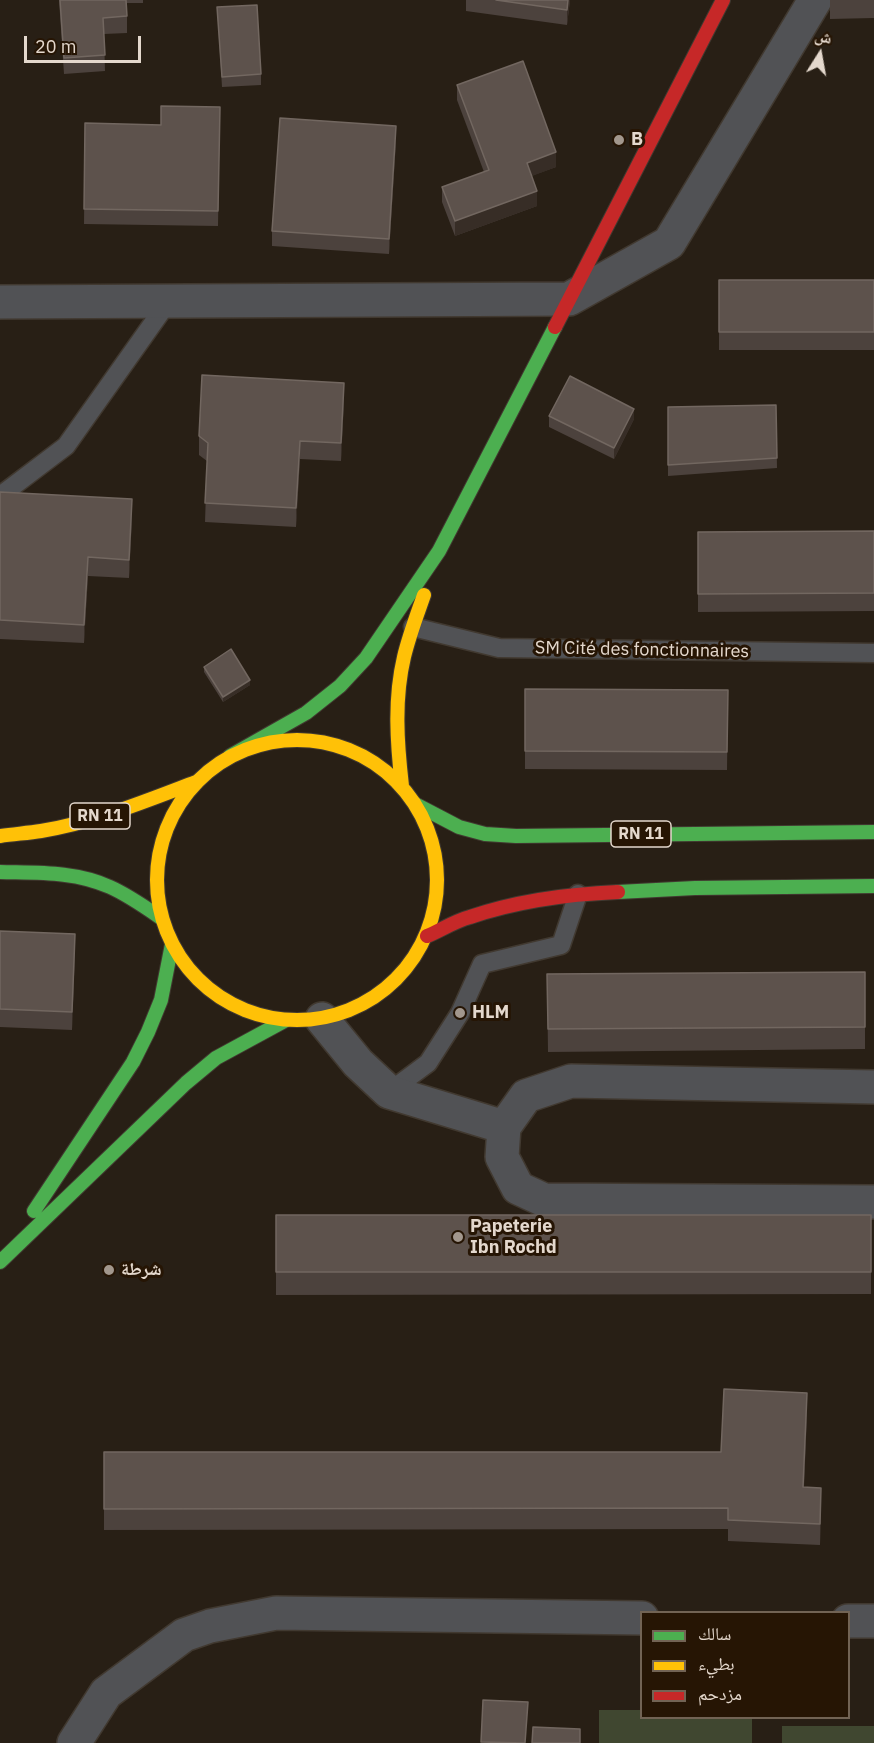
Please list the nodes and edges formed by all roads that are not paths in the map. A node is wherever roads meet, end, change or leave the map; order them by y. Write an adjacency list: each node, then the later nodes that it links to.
1 (723, 0): 3 (main road)
2 (815, 0): 3 (street)
3 (569, 299): 5 (street); 7 (main road)
4 (0, 302): 5 (street)
5 (168, 302): 6 (lane)
6 (0, 496)
7 (440, 551): 8 (main road); 10 (main road)
8 (413, 627): 9 (lane, SM Cité des fonctionnaires); 12 (main road)
9 (874, 653)
10 (230, 756): 11 (main road); 12 (main road)
11 (196, 782): 15 (main road, RN 11); 19 (main road)
12 (402, 786): 13 (main road)
13 (415, 804): 14 (main road, RN 11); 20 (main road)
14 (874, 832)
15 (0, 836)
16 (0, 872): 19 (main road)
17 (874, 886): 18 (main road)
18 (578, 894): 20 (main road); 25 (lane)
19 (161, 918): 21 (main road)
20 (427, 936): 22 (main road)
21 (172, 944): 23 (main road); 28 (main road)
22 (322, 1018): 23 (main road); 25 (street)
23 (286, 1020): 28 (main road)
24 (874, 1087): 26 (street)
25 (389, 1092): 26 (street)
26 (504, 1127): 27 (street)
27 (874, 1202)
28 (0, 1262)
29 (640, 1618): 32 (street)
30 (850, 1621): 31 (street)
31 (874, 1622)
32 (74, 1743)

